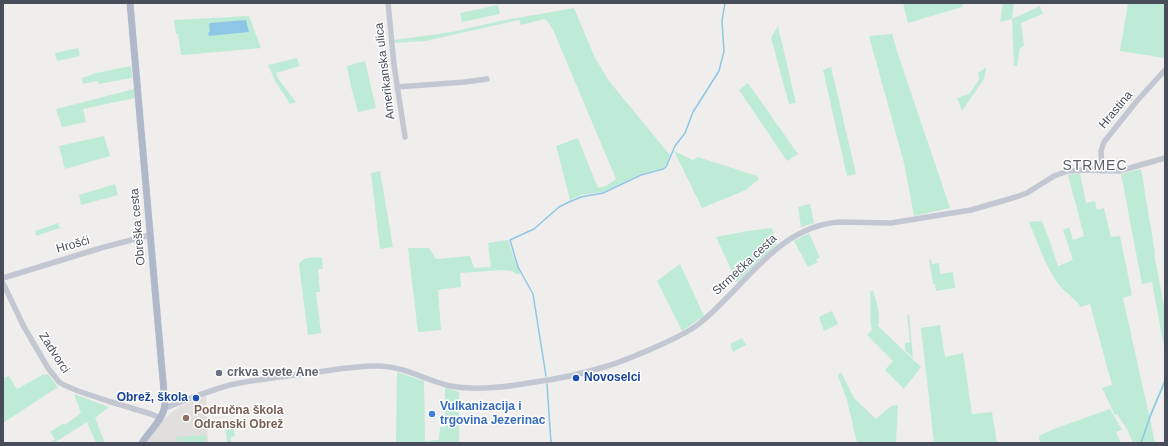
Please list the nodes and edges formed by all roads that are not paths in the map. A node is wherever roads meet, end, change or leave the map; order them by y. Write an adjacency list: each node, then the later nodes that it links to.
1 (130, 3): 9 (main road, Obreška cesta)
2 (388, 3): 5 (street, Amerikanska ulica)
3 (1165, 70): 8 (street, Hrastina)
4 (487, 79): 5 (street)
5 (397, 87): 6 (street, Amerikanska ulica)
6 (405, 137)
7 (1165, 158): 8 (street, Strmečka cesta)
8 (1102, 171): 12 (street, Strmečka cesta)
9 (150, 235): 10 (street, Hrošći); 12 (main road, Obreška cesta)
10 (3, 278)
11 (3, 282): 13 (street, Zadvorci)
12 (164, 408): 13 (main road, Obreška cesta)
13 (160, 418): 14 (main road, Obreška cesta)
14 (142, 443)

